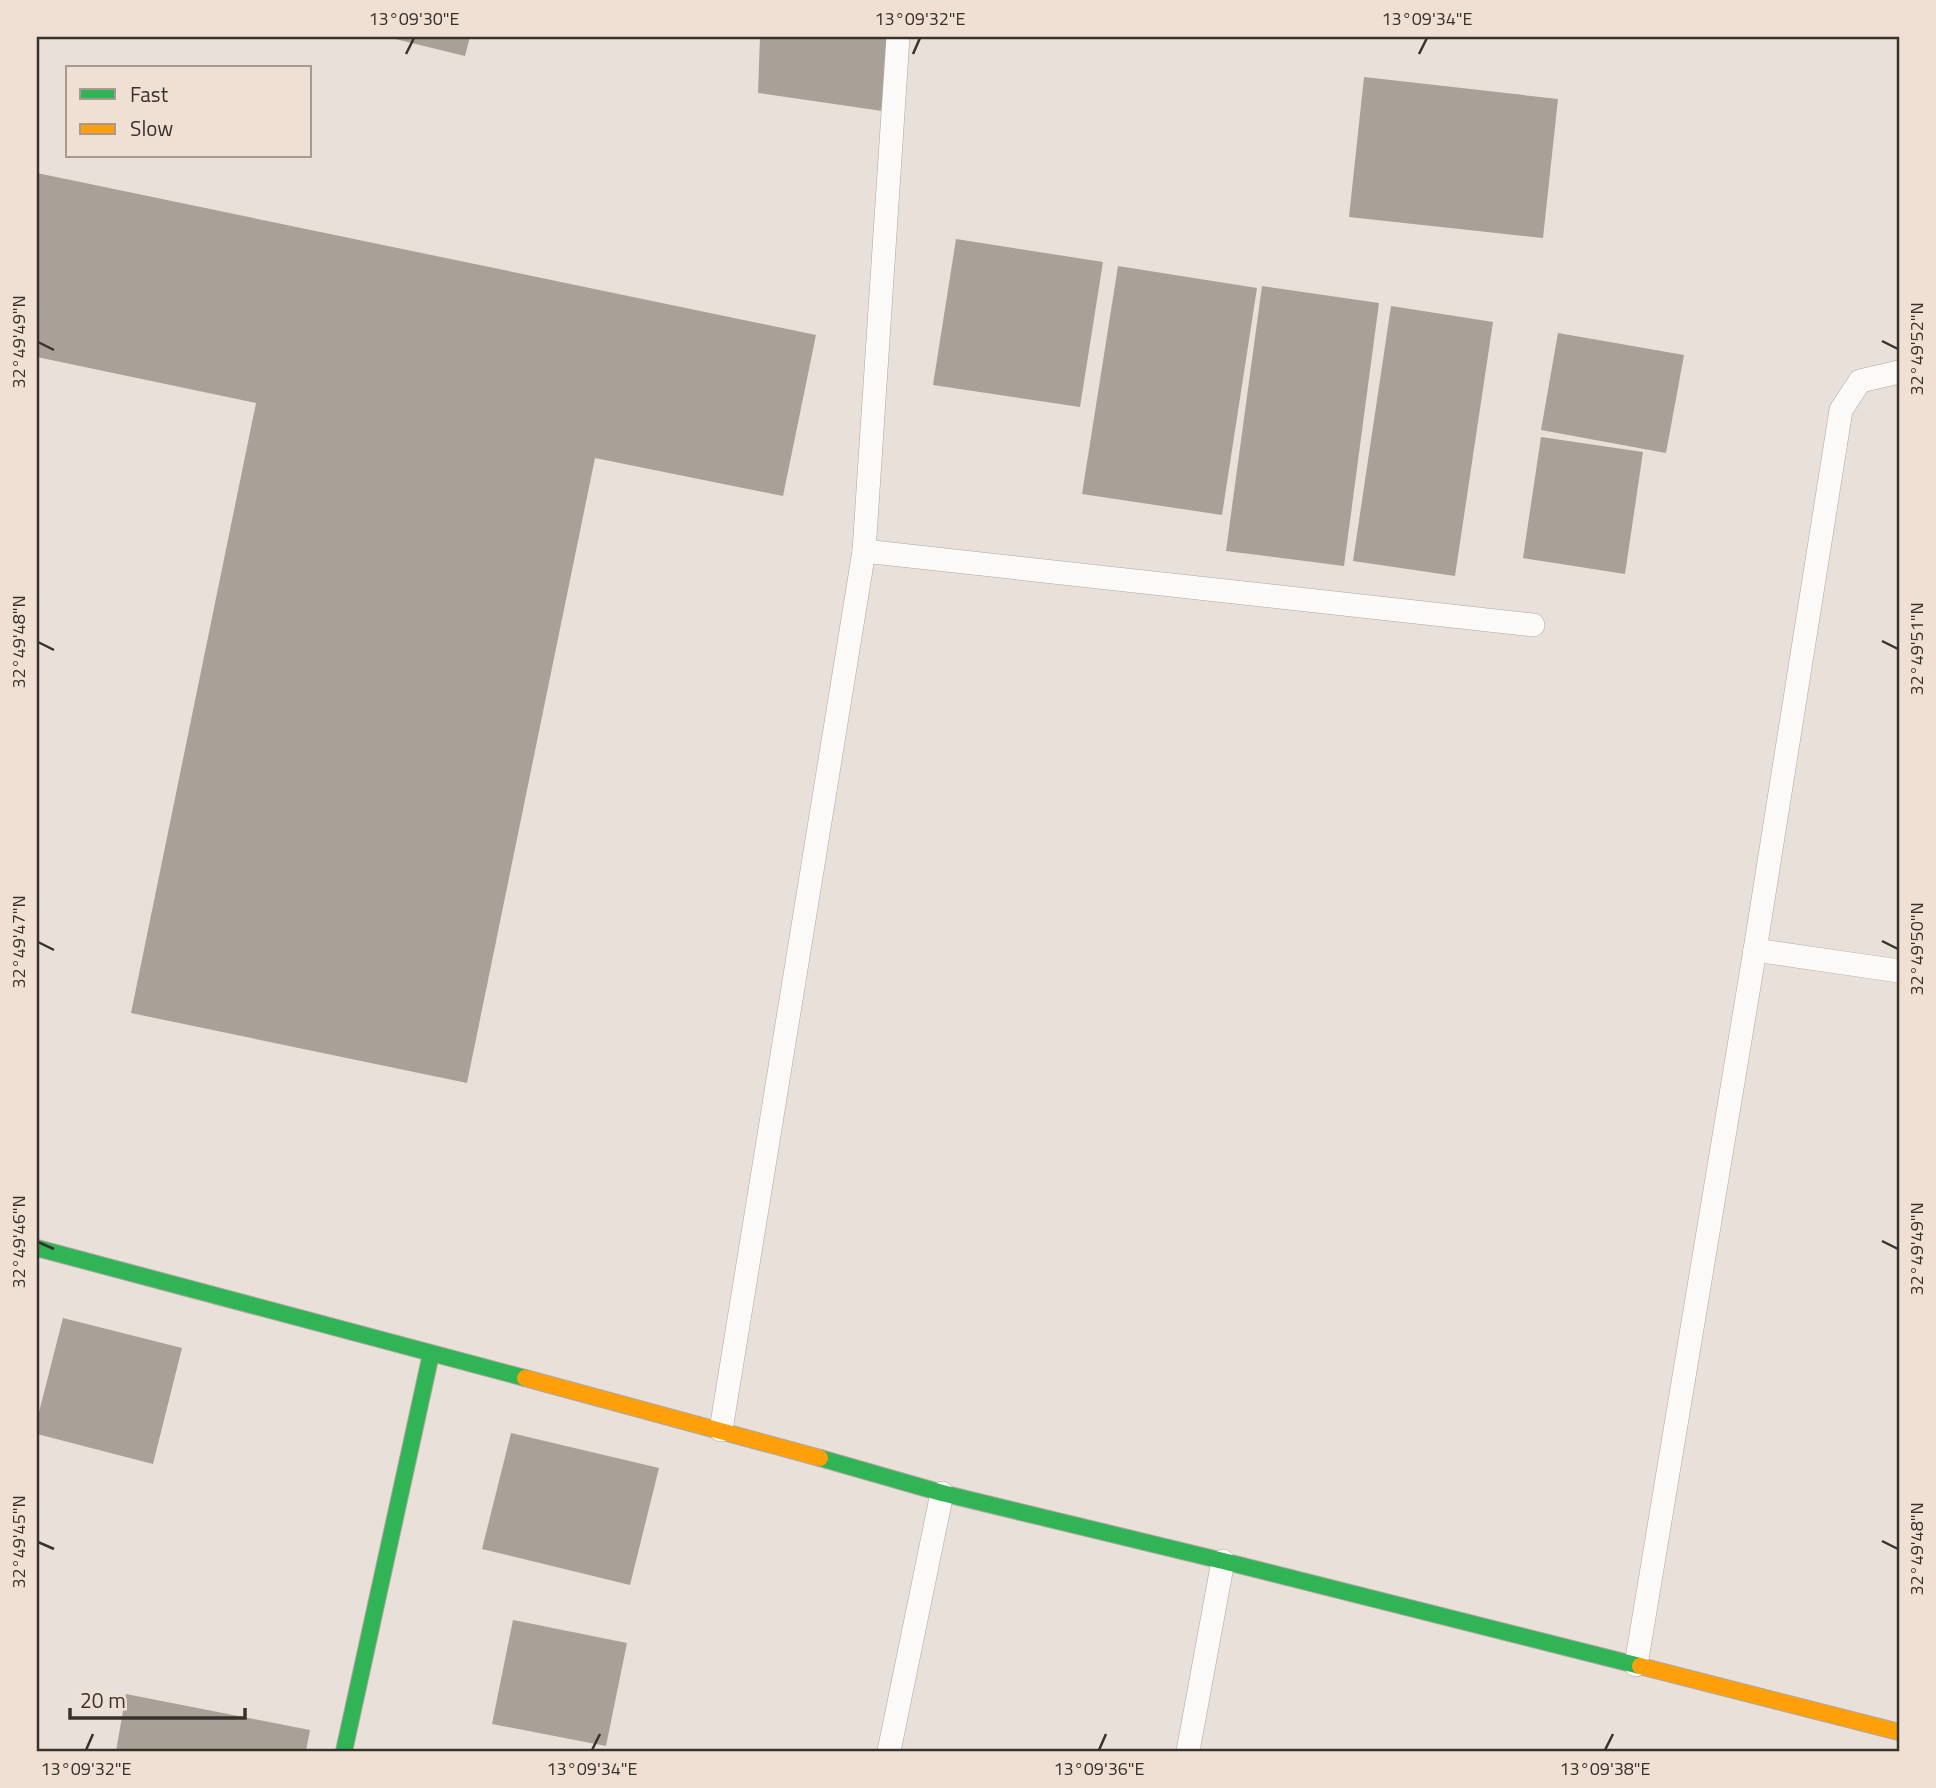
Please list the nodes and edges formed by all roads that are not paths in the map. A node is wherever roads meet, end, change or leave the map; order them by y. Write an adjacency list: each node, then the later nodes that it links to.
1 (898, 37): 3 (lane)
2 (1899, 372): 5 (lane)
3 (864, 551): 4 (lane); 9 (lane)
4 (1533, 625)
5 (1755, 950): 6 (lane); 12 (lane)
6 (1899, 971)
7 (37, 1248): 8 (street)
8 (431, 1354): 9 (street); 14 (street)
9 (721, 1430): 10 (street)
10 (942, 1493): 11 (street); 15 (lane)
11 (1223, 1561): 12 (street); 16 (lane)
12 (1636, 1665): 13 (street)
13 (1899, 1732)
14 (344, 1751)
15 (889, 1751)
16 (1188, 1751)

